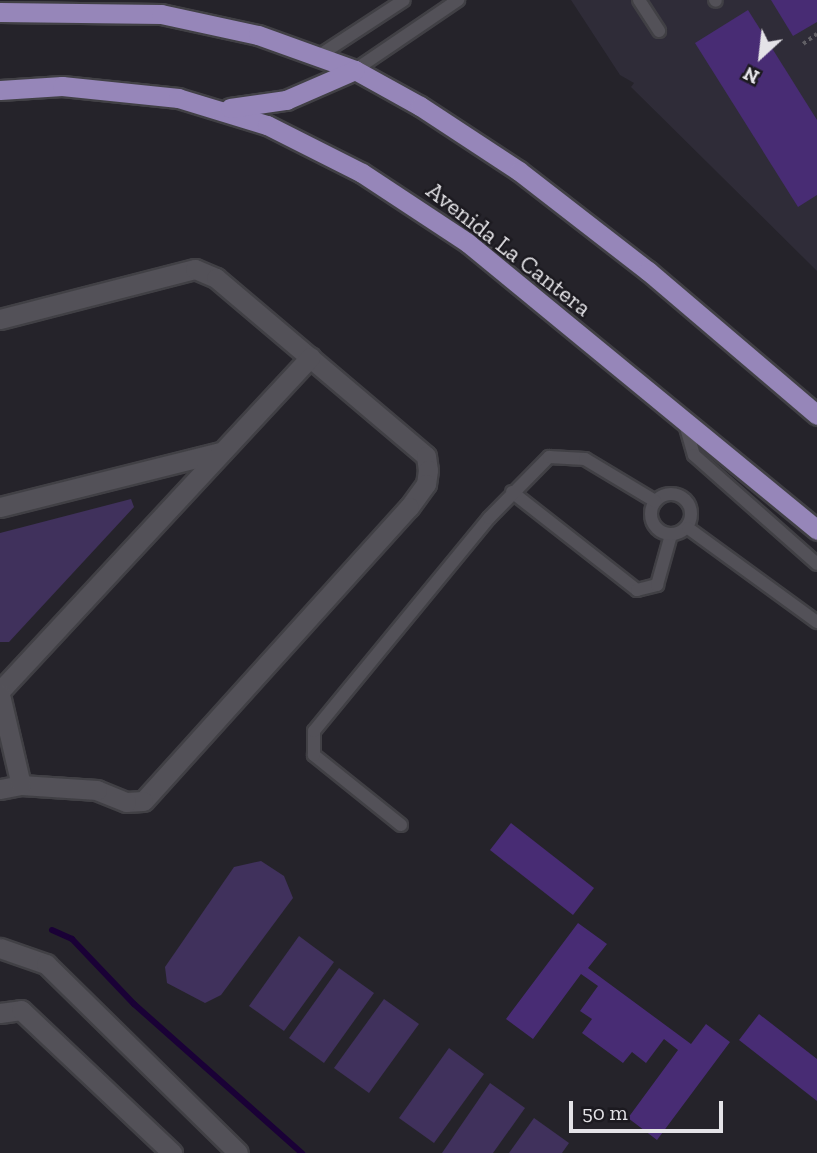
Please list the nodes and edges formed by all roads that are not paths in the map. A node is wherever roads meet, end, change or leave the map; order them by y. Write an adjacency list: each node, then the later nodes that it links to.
1 (404, 0): 6 (lane)
2 (458, 0): 7 (lane)
3 (639, 0): 5 (lane)
4 (0, 12): 6 (main road)
5 (659, 31)
6 (320, 55): 7 (main road)
7 (355, 70): 9 (main road); 12 (main road)
8 (0, 90): 9 (main road, Avenida La Cantera)
9 (222, 108): 13 (main road, Avenida La Cantera)
10 (0, 319): 11 (street)
11 (310, 357): 14 (street); 24 (street)
12 (817, 415)
13 (684, 420): 19 (main road, Avenida La Cantera); 21 (lane)
14 (222, 451): 17 (street); 23 (street)
15 (512, 492): 16 (lane); 20 (lane); 26 (lane)
16 (655, 501): 18 (lane); 20 (lane)
17 (0, 507)
18 (688, 528): 20 (lane); 22 (lane)
19 (817, 530)
20 (671, 535)
21 (817, 564)
22 (817, 622)
23 (0, 693): 24 (street)
24 (21, 785): 25 (street)
25 (0, 789)
26 (401, 825)
27 (0, 947): 30 (street)
28 (0, 1013): 29 (street)
29 (172, 1153)
30 (238, 1153)

